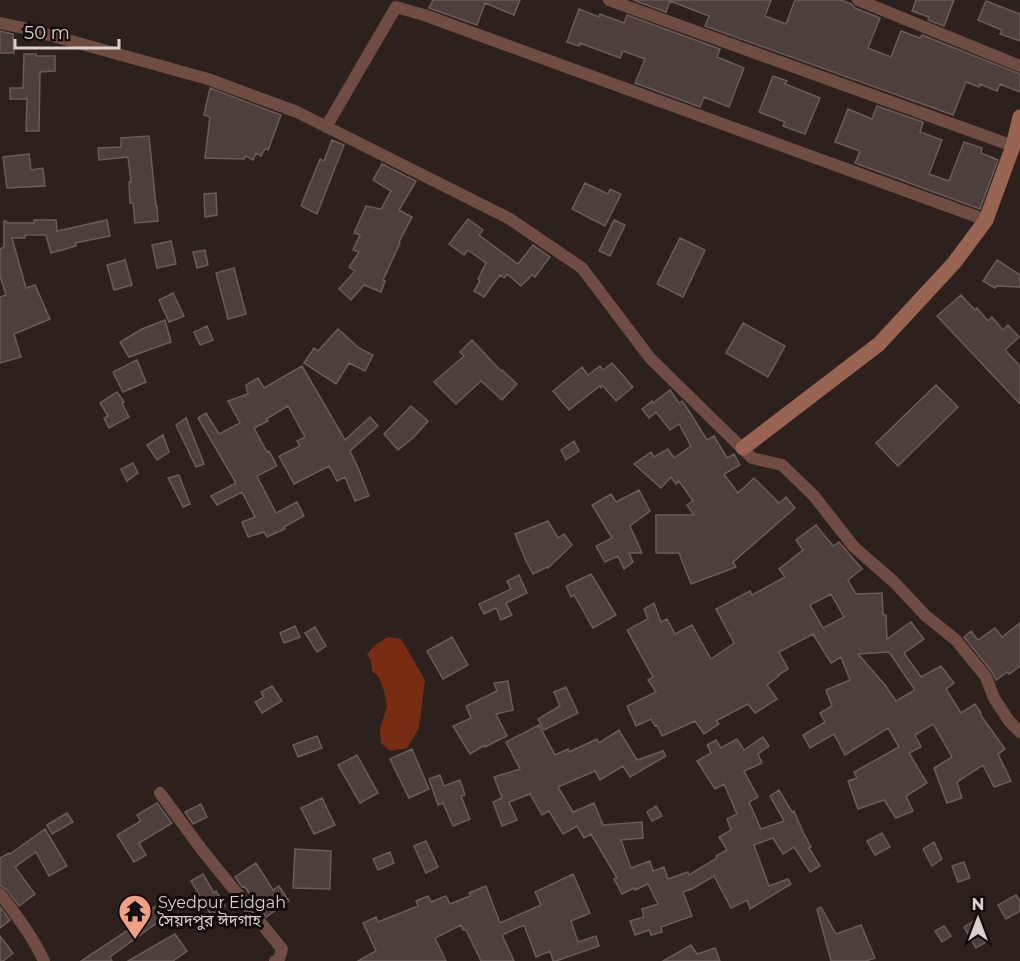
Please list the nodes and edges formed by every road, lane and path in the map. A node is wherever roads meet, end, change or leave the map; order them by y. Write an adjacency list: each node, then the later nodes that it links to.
1 (609, 0): 8 (street)
2 (858, 0): 5 (street)
3 (398, 3): 7 (street); 9 (street)
4 (0, 23): 7 (street)
5 (1020, 66)
6 (1020, 117): 8 (street)
7 (326, 127): 10 (street)
8 (1013, 146): 9 (street)
9 (986, 220): 10 (street)
10 (743, 448): 11 (street)
11 (1020, 732)
12 (160, 793): 15 (street)
13 (0, 894): 14 (street)
14 (44, 961)
15 (275, 961)

